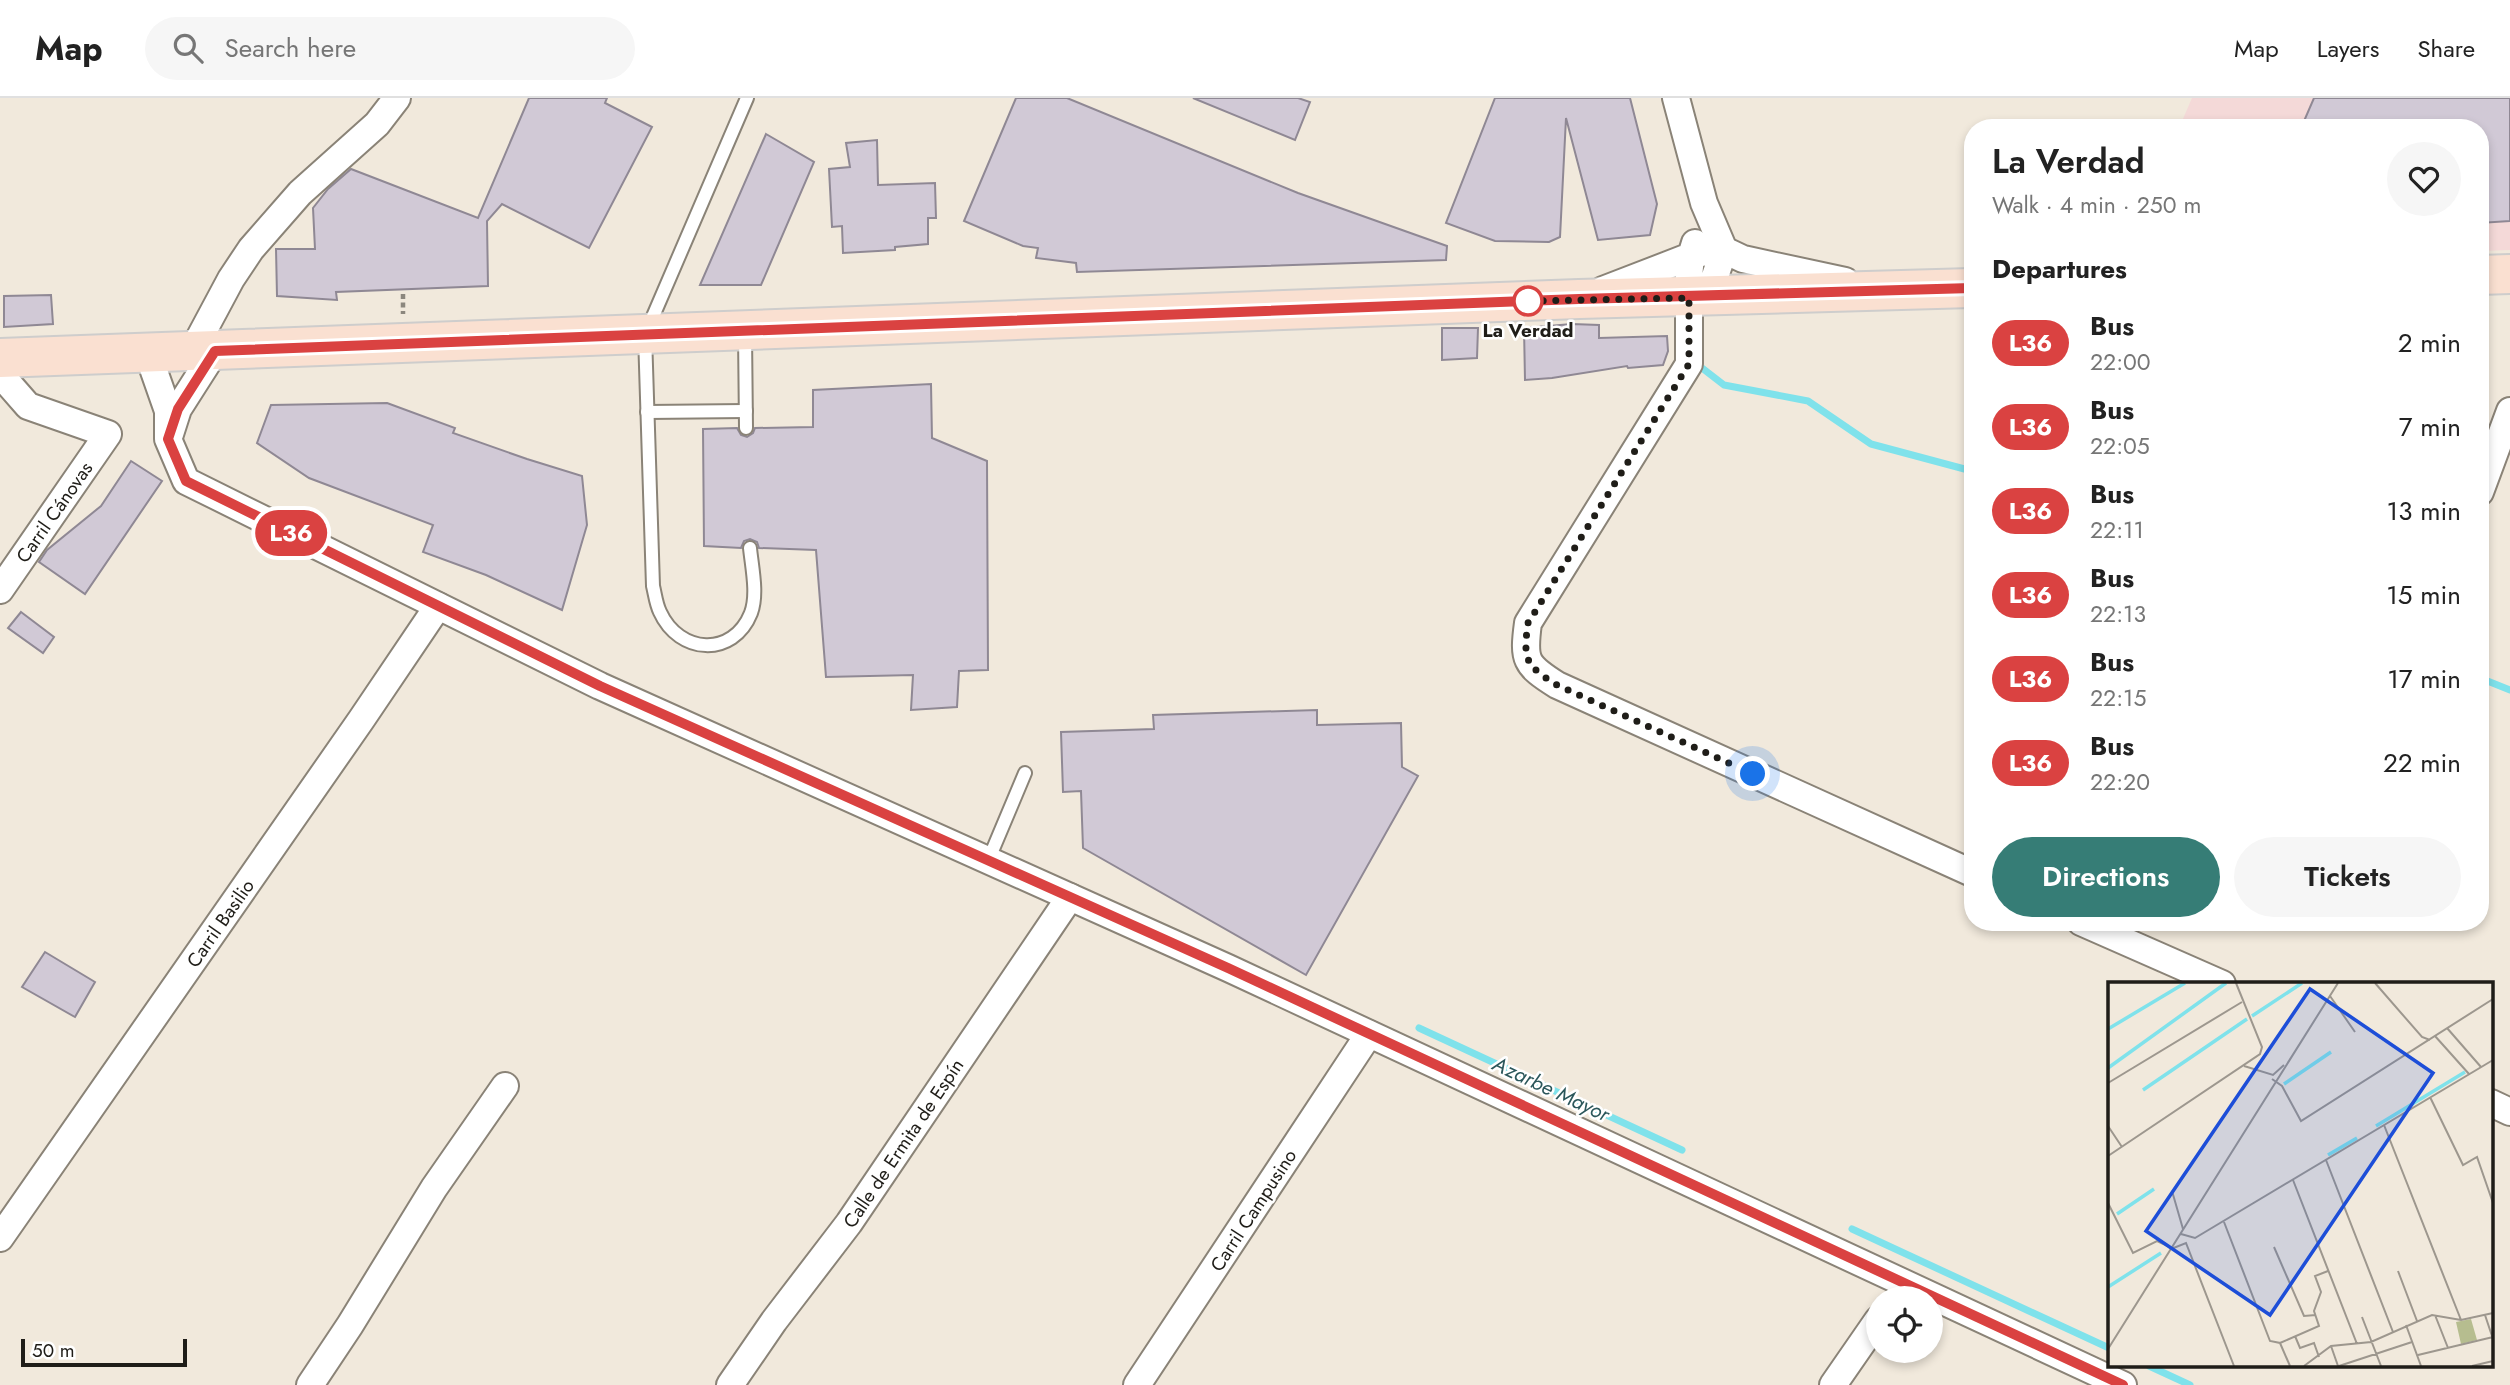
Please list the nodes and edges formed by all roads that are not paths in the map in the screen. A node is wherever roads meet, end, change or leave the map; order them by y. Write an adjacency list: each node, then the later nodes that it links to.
1 (397, 98): 15 (street)
2 (747, 98): 14 (lane)
3 (1676, 98): 4 (street)
4 (1704, 204): 5 (street); 6 (street)
5 (1724, 250): 6 (street); 10 (street); 11 (street)
6 (1691, 256): 11 (street); 12 (street)
7 (2510, 274): 8 (main road)
8 (2489, 275)
9 (1964, 288): 10 (main road)
10 (1890, 290): 11 (main road)
11 (1698, 297): 12 (main road); 30 (street)
12 (1579, 299): 13 (main road)
13 (745, 331): 14 (main road); 19 (lane)
14 (645, 335): 15 (main road); 21 (lane)
15 (204, 352): 16 (main road); 23 (street)
16 (148, 354): 17 (main road); 23 (street)
17 (0, 357)
18 (0, 374): 26 (street, Carril Cánovas)
19 (746, 411): 21 (lane); 22 (lane)
20 (2510, 411): 24 (street)
21 (648, 412): 25 (lane)
22 (746, 428)
23 (168, 439): 27 (street)
24 (2489, 468)
25 (750, 548)
26 (0, 590)
27 (438, 606): 29 (street); 38 (street, Carril Basilio)
28 (1025, 773): 29 (lane)
29 (989, 861): 31 (street)
30 (1964, 869)
31 (1070, 897): 34 (street); 43 (street, Calle de Ermita de Espín)
32 (2101, 931): 33 (street)
33 (2217, 982)
34 (1369, 1034): 39 (street); 44 (street, Carril Campusino)
35 (505, 1086): 42 (street)
36 (2492, 1103): 37 (street)
37 (2510, 1112)
38 (0, 1238)
39 (1888, 1286)
40 (1943, 1310): 46 (street)
41 (1866, 1337): 45 (street)
42 (310, 1385)
43 (730, 1385)
44 (1137, 1385)
45 (1833, 1385)
46 (2123, 1385)

